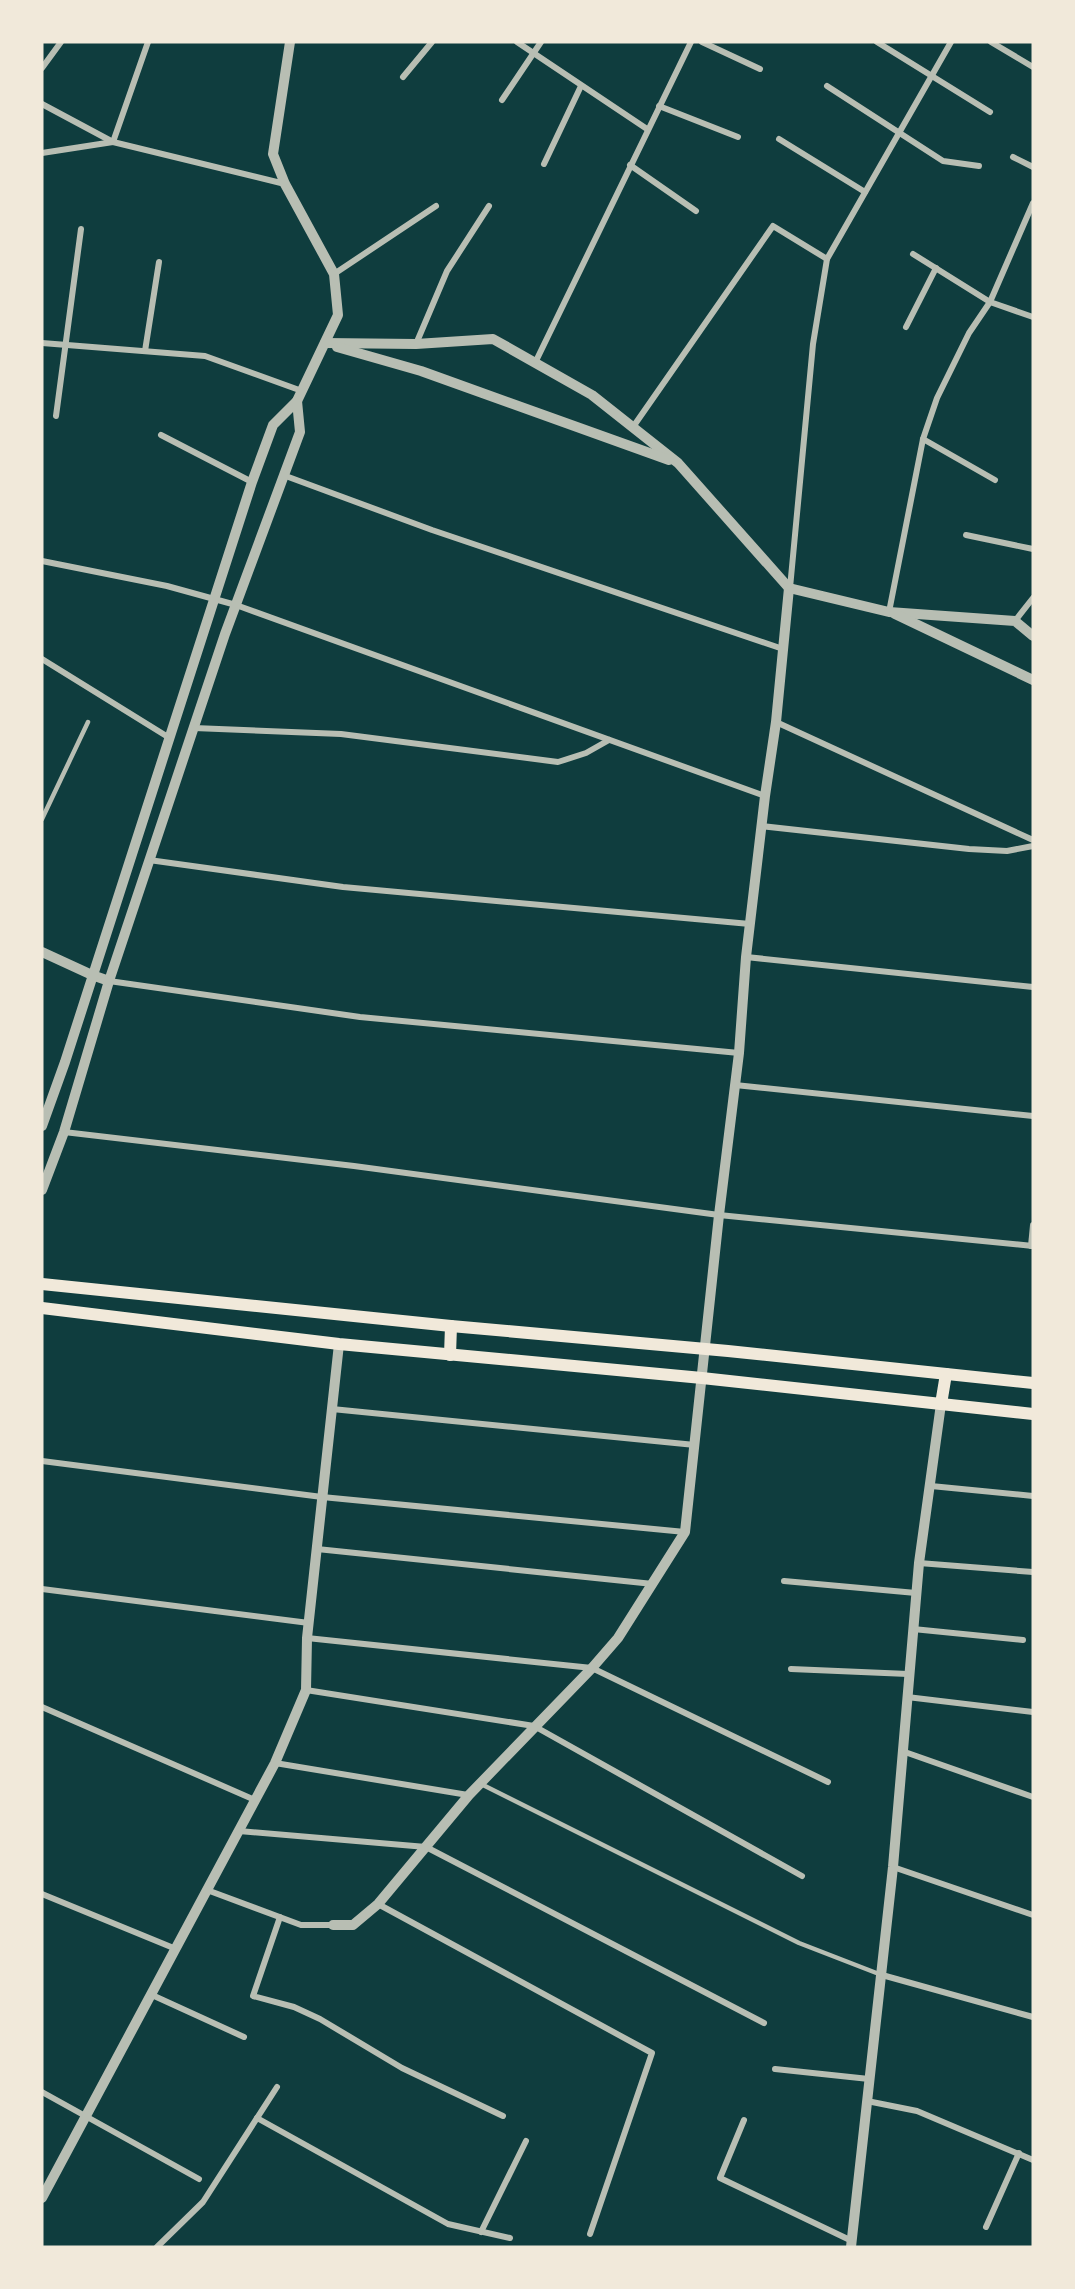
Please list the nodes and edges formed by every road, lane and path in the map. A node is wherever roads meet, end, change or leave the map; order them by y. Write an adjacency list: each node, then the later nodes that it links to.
1 (61, 42): 14 (street)
2 (148, 42): 28 (street)
3 (290, 42): 35 (street)
4 (432, 42): 17 (street)
5 (517, 42): 12 (street)
6 (541, 42): 12 (street)
7 (691, 42): 22 (street)
8 (702, 42): 15 (street)
9 (877, 42): 16 (street)
10 (951, 42): 16 (street)
11 (991, 42): 13 (street)
12 (532, 53): 18 (street); 20 (street)
13 (1033, 67)
14 (42, 68)
15 (760, 69)
16 (932, 75): 23 (street); 25 (street)
17 (403, 77)
18 (581, 86): 24 (street); 31 (street)
19 (827, 86): 25 (street)
20 (502, 100)
21 (42, 104): 28 (street)
22 (659, 106): 24 (street); 26 (street)
23 (990, 112)
24 (647, 129): 32 (street)
25 (900, 132): 33 (street); 36 (street)
26 (738, 137)
27 (779, 139): 36 (street)
28 (113, 142): 29 (street); 35 (street)
29 (42, 153)
30 (1013, 157): 34 (street)
31 (544, 164)
32 (630, 165): 40 (street); 56 (street)
33 (979, 166)
34 (1033, 167)
35 (285, 184): 47 (street)
36 (865, 192): 44 (street)
37 (1033, 203): 41 (street)
38 (436, 206): 47 (street)
39 (489, 206): 53 (street)
40 (696, 211)
41 (1030, 218): 48 (street)
42 (81, 229): 54 (street)
43 (913, 254): 46 (street)
44 (827, 259): 59 (street); 69 (street)
45 (159, 262): 55 (street)
46 (936, 268): 48 (street); 50 (street)
47 (334, 274): 52 (street)
48 (990, 302): 49 (street); 61 (street)
49 (1033, 317)
50 (906, 327)
51 (42, 343): 54 (street)
52 (325, 343): 53 (street); 57 (street); 62 (street)
53 (416, 344): 56 (street)
54 (66, 345): 55 (street); 58 (street)
55 (145, 351): 57 (street)
56 (535, 363): 59 (street)
57 (300, 396): 63 (street); 65 (street)
58 (57, 416)
59 (633, 428): 62 (street)
60 (161, 435): 65 (street)
61 (923, 439): 64 (street); 73 (street)
62 (678, 463): 69 (street)
63 (282, 475): 72 (street); 76 (street)
64 (995, 480)
65 (252, 482): 70 (street)
66 (966, 535): 67 (street)
67 (1033, 549)
68 (42, 561): 70 (street)
69 (789, 588): 73 (street); 76 (street)
70 (214, 598): 72 (street); 82 (street)
71 (1033, 598): 74 (street)
72 (236, 604): 81 (street); 83 (street)
73 (889, 612): 74 (street); 78 (street)
74 (1015, 621): 75 (street)
75 (1033, 636)
76 (783, 649): 80 (street)
77 (42, 659): 82 (street)
78 (1033, 680)
79 (88, 722): 85 (lane)
80 (776, 722): 84 (street); 87 (street)
81 (194, 728): 83 (street); 89 (street)
82 (168, 737): 93 (street)
83 (609, 740): 84 (street)
84 (765, 796): 86 (street)
85 (42, 819)
86 (761, 826): 88 (street); 90 (street)
87 (1033, 840)
88 (1033, 846)
89 (149, 860): 90 (street); 94 (street)
90 (750, 924): 92 (street)
91 (42, 952): 93 (street)
92 (746, 957): 95 (street); 96 (street)
93 (92, 975): 94 (street); 99 (street)
94 (109, 981): 96 (street); 100 (street)
95 (1033, 987)
96 (739, 1053): 97 (street)
97 (735, 1085): 98 (street); 102 (street)
98 (1033, 1116)
99 (42, 1125)
100 (63, 1132): 101 (street); 102 (street)
101 (42, 1190)
102 (719, 1215): 104 (street); 109 (street)
103 (1033, 1225): 104 (street)
104 (1032, 1246)
105 (42, 1284): 107 (main road)
106 (42, 1308): 108 (main road)
107 (451, 1326): 109 (main road); 110 (main road)
108 (339, 1344): 110 (main road); 115 (street)
109 (705, 1349): 111 (main road); 112 (street)
110 (450, 1355): 112 (main road)
111 (946, 1374): 113 (main road); 114 (main road)
112 (702, 1378): 114 (main road); 117 (street)
113 (1033, 1383)
114 (942, 1404): 116 (main road); 119 (street)
115 (332, 1409): 117 (street); 121 (street)
116 (1033, 1414)
117 (695, 1445): 122 (street)
118 (42, 1461): 121 (street)
119 (931, 1486): 120 (street); 124 (street)
120 (1033, 1496)
121 (322, 1497): 122 (street); 123 (street)
122 (685, 1532): 127 (street)
123 (317, 1550): 127 (street); 130 (street)
124 (919, 1563): 125 (street); 129 (street)
125 (1033, 1572)
126 (784, 1581): 129 (street)
127 (653, 1584): 134 (street)
128 (42, 1589): 130 (street)
129 (916, 1593): 131 (street)
130 (309, 1623): 132 (street)
131 (912, 1629): 133 (street); 136 (street)
132 (307, 1638): 134 (street); 137 (street)
133 (1023, 1640)
134 (592, 1668): 141 (street); 144 (street)
135 (791, 1669): 136 (street)
136 (908, 1674): 138 (street)
137 (306, 1690): 141 (street); 143 (street)
138 (907, 1697): 140 (street); 142 (street)
139 (42, 1707): 148 (street)
140 (1033, 1712)
141 (534, 1726): 145 (street); 152 (street)
142 (902, 1751): 147 (street); 151 (street)
143 (275, 1763): 146 (street); 148 (street)
144 (828, 1782)
145 (480, 1784): 146 (street); 160 (lane)
146 (469, 1795): 150 (street)
147 (1033, 1797)
148 (255, 1800): 149 (street)
149 (239, 1831): 150 (street); 153 (street)
150 (426, 1847): 155 (street); 163 (street)
151 (893, 1867): 156 (street); 160 (street)
152 (802, 1876)
153 (207, 1890): 157 (street); 159 (street)
154 (42, 1894): 159 (street)
155 (378, 1904): 158 (street); 181 (street)
156 (1033, 1915)
157 (280, 1917): 158 (street); 171 (street)
158 (333, 1925)
159 (176, 1949): 161 (street)
160 (882, 1975): 162 (street); 166 (street)
161 (152, 1995): 164 (street); 170 (street)
162 (1033, 2017)
163 (764, 2023)
164 (244, 2037)
165 (775, 2069): 166 (street)
166 (869, 2079): 169 (street)
167 (277, 2086): 172 (street)
168 (42, 2092): 170 (street)
169 (867, 2101): 175 (street); 183 (street)
170 (87, 2116): 177 (street); 178 (street)
171 (503, 2116)
172 (257, 2118): 180 (street); 184 (street)
173 (744, 2120): 183 (street)
174 (526, 2141): 180 (street)
175 (1019, 2152): 176 (street); 179 (street)
176 (1033, 2160)
177 (199, 2179)
178 (42, 2198)
179 (986, 2227)
180 (481, 2232): 182 (street)
181 (590, 2234)
182 (510, 2238)
183 (852, 2244)
184 (157, 2247)

